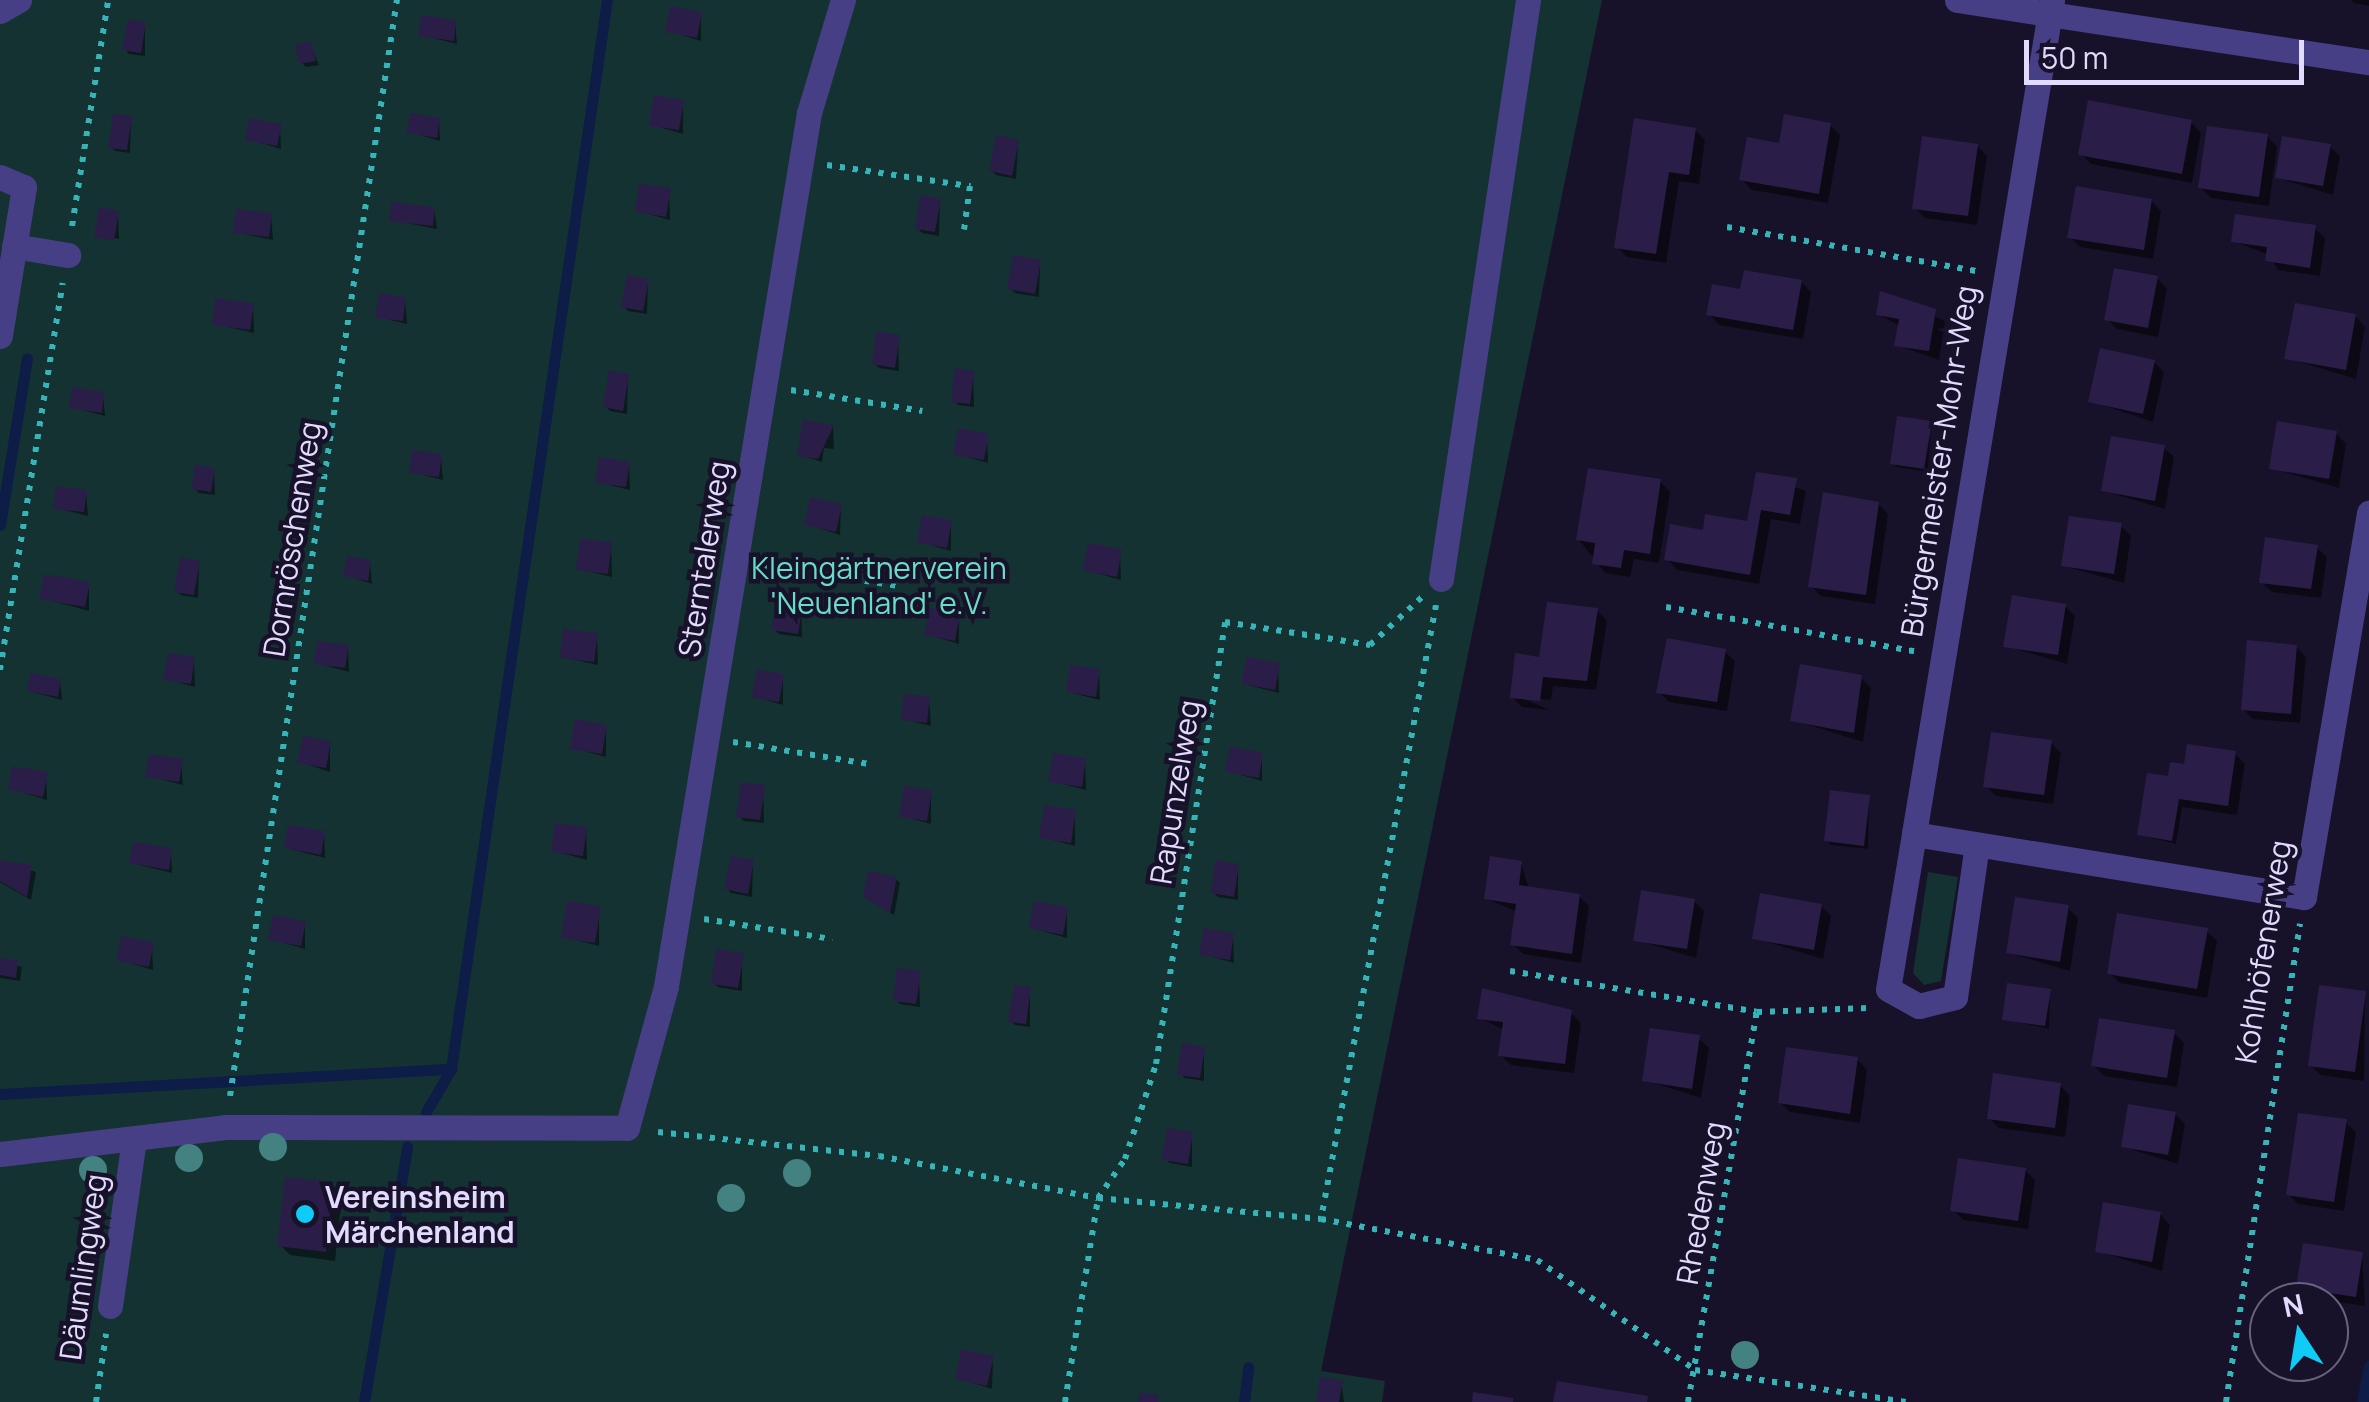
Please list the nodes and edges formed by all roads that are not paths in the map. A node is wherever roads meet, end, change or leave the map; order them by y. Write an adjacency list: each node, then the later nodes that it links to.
1 (19, 0): 6 (street)
2 (843, 0): 16 (street, Sterntalerweg)
3 (1528, 0): 13 (street)
4 (1957, 0): 5 (street)
5 (2051, 7): 7 (street); 14 (street, Bürgermeister-Mohr-Weg)
6 (0, 11)
7 (2369, 62)
8 (0, 177): 9 (street)
9 (14, 246): 10 (street); 11 (street)
10 (68, 254)
11 (0, 336)
12 (2369, 512): 15 (street, Kohlhöfenerweg)
13 (1441, 580)
14 (1914, 834): 15 (street); 15 (street, Bürgermeister-Mohr-Weg)
15 (1977, 845)
16 (134, 1140): 17 (street); 18 (street, Däumlingweg)
17 (0, 1154)
18 (110, 1306)

